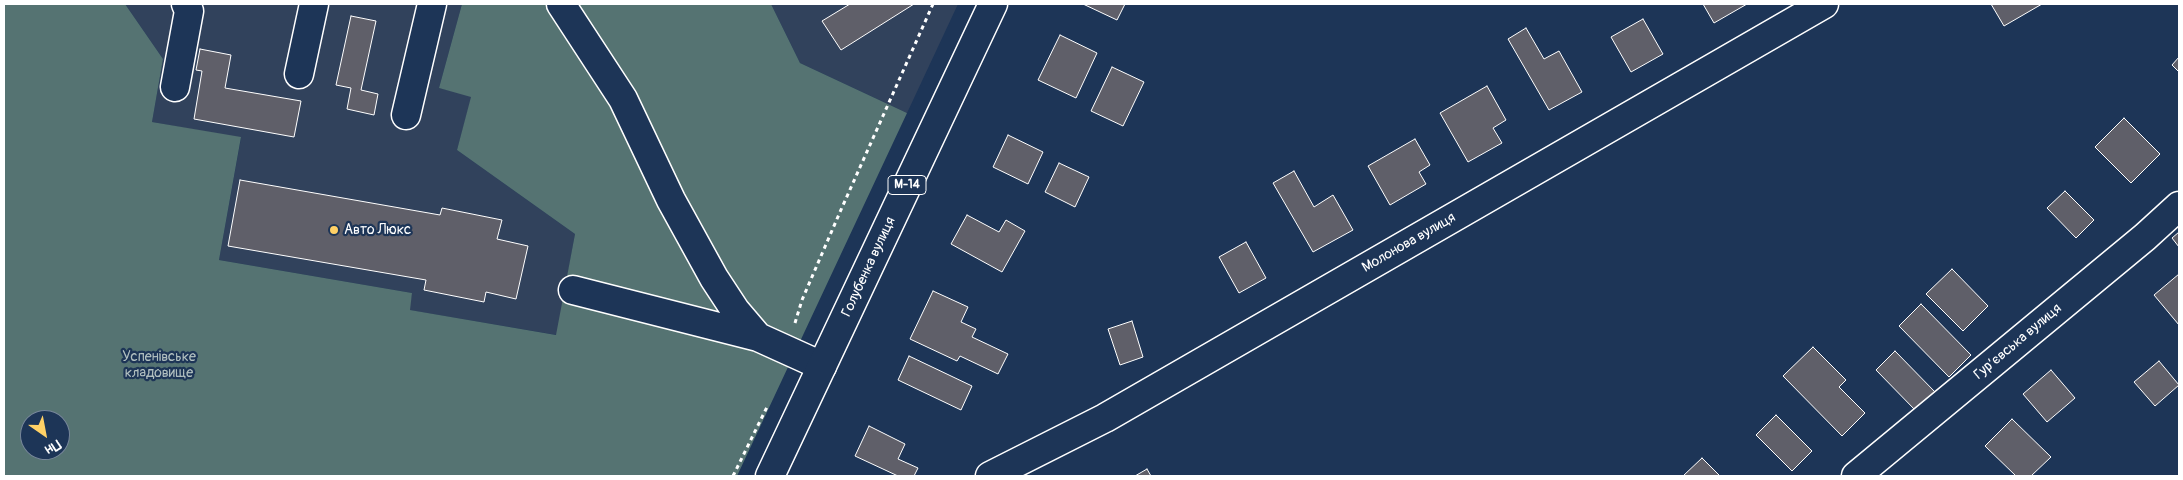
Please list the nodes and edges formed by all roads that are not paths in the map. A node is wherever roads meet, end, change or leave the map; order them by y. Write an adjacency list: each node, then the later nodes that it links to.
1 (186, 4): 8 (main road)
2 (314, 4): 7 (main road)
3 (432, 4): 9 (main road)
4 (561, 4): 12 (main road)
5 (993, 4): 13 (main road, Голубенка вулиця / М-14)
6 (1824, 4): 15 (main road, Молонова вулиця)
7 (299, 74)
8 (176, 87)
9 (406, 115)
10 (2179, 206): 16 (main road, Гур’євська вулиця)
11 (573, 290): 12 (main road)
12 (758, 337): 13 (main road)
13 (822, 366): 14 (main road, Голубенка вулиця / М-14)
14 (770, 476)
15 (990, 476)
16 (1856, 476)

